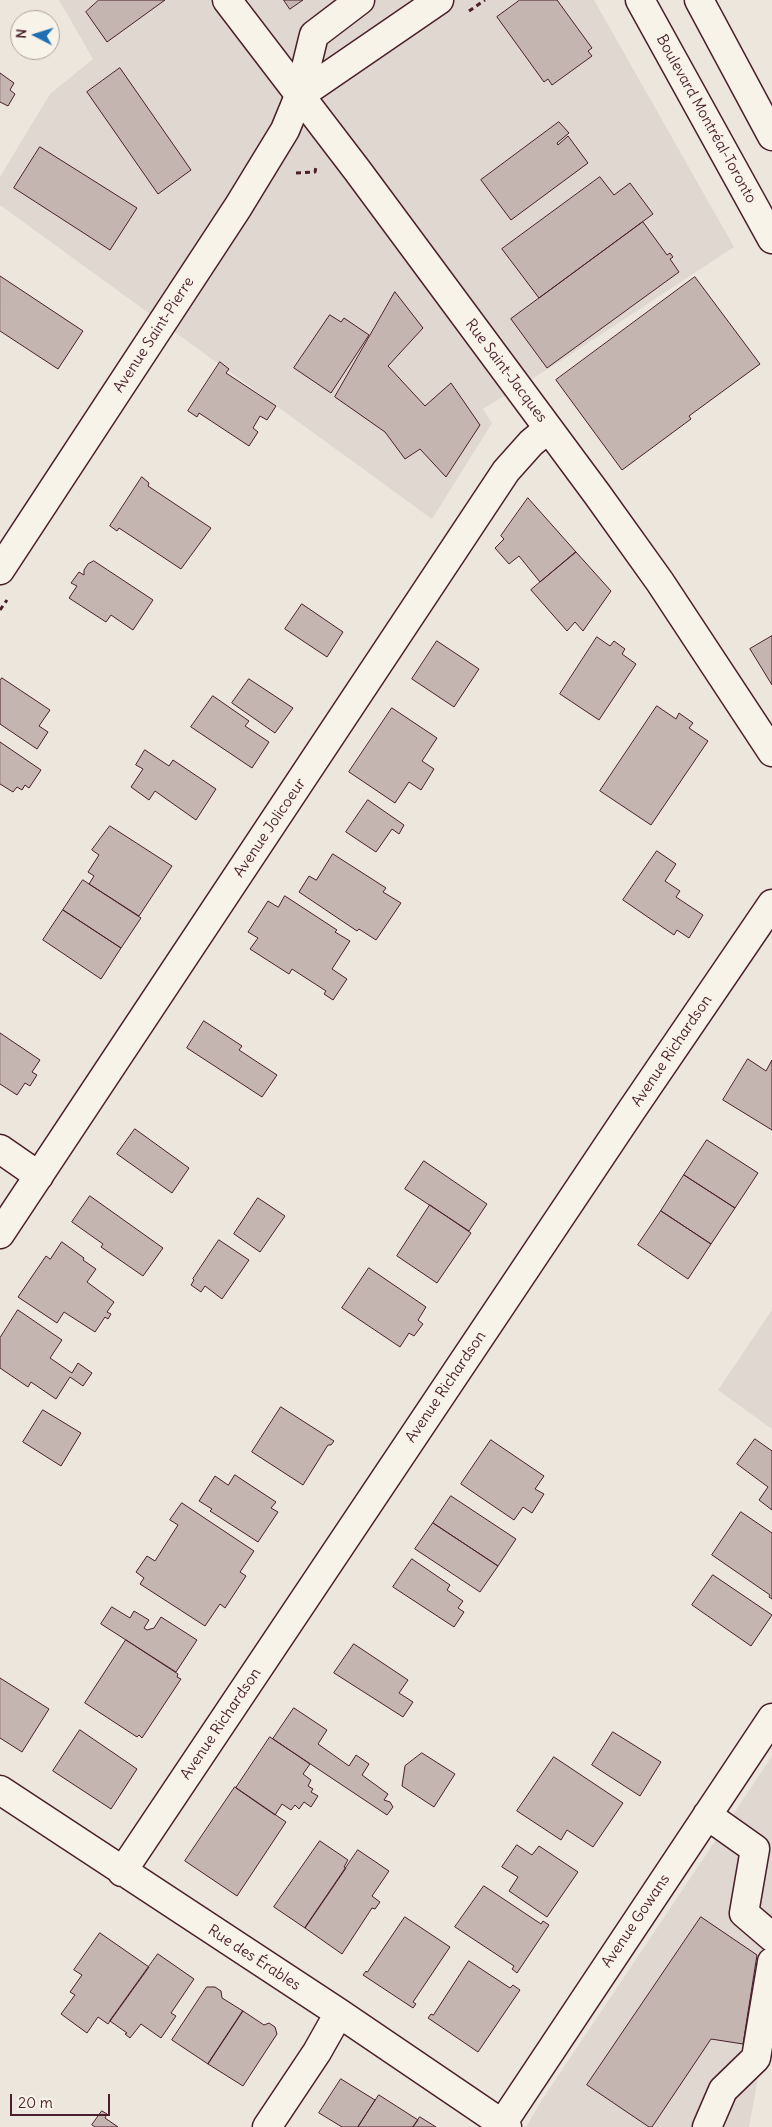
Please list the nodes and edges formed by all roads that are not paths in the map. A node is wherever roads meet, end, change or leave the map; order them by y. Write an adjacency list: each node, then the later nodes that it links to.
1 (227, 0): 6 (main road, Rue Saint-Jacques)
2 (360, 0): 6 (main road, Avenue Saint-Pierre)
3 (439, 0): 6 (main road)
4 (640, 0): 8 (main road, Boulevard Montréal-Toronto)
5 (699, 0): 7 (main road)
6 (299, 96): 9 (main road, Rue Saint-Jacques); 10 (main road, Avenue Saint-Pierre)
7 (772, 136)
8 (772, 239)
9 (548, 428): 11 (main road, Rue Saint-Jacques); 14 (main road, Avenue Jolicoeur)
10 (0, 570)
11 (772, 752)
12 (772, 904): 19 (main road, Avenue Richardson)
13 (0, 1150): 14 (main road)
14 (40, 1176): 15 (main road, Avenue Jolicoeur)
15 (0, 1234)
16 (772, 1718): 18 (main road, Avenue Gowans)
17 (0, 1790): 19 (main road, Rue des Érables)
18 (707, 1815): 20 (main road); 23 (main road, Avenue Gowans)
19 (122, 1872): 22 (main road, Rue des Érables)
20 (772, 1936)
21 (772, 1962): 25 (main road)
22 (339, 2013): 23 (main road, Rue des Érables); 24 (main road)
23 (504, 2125)
24 (267, 2127)
25 (707, 2127)

